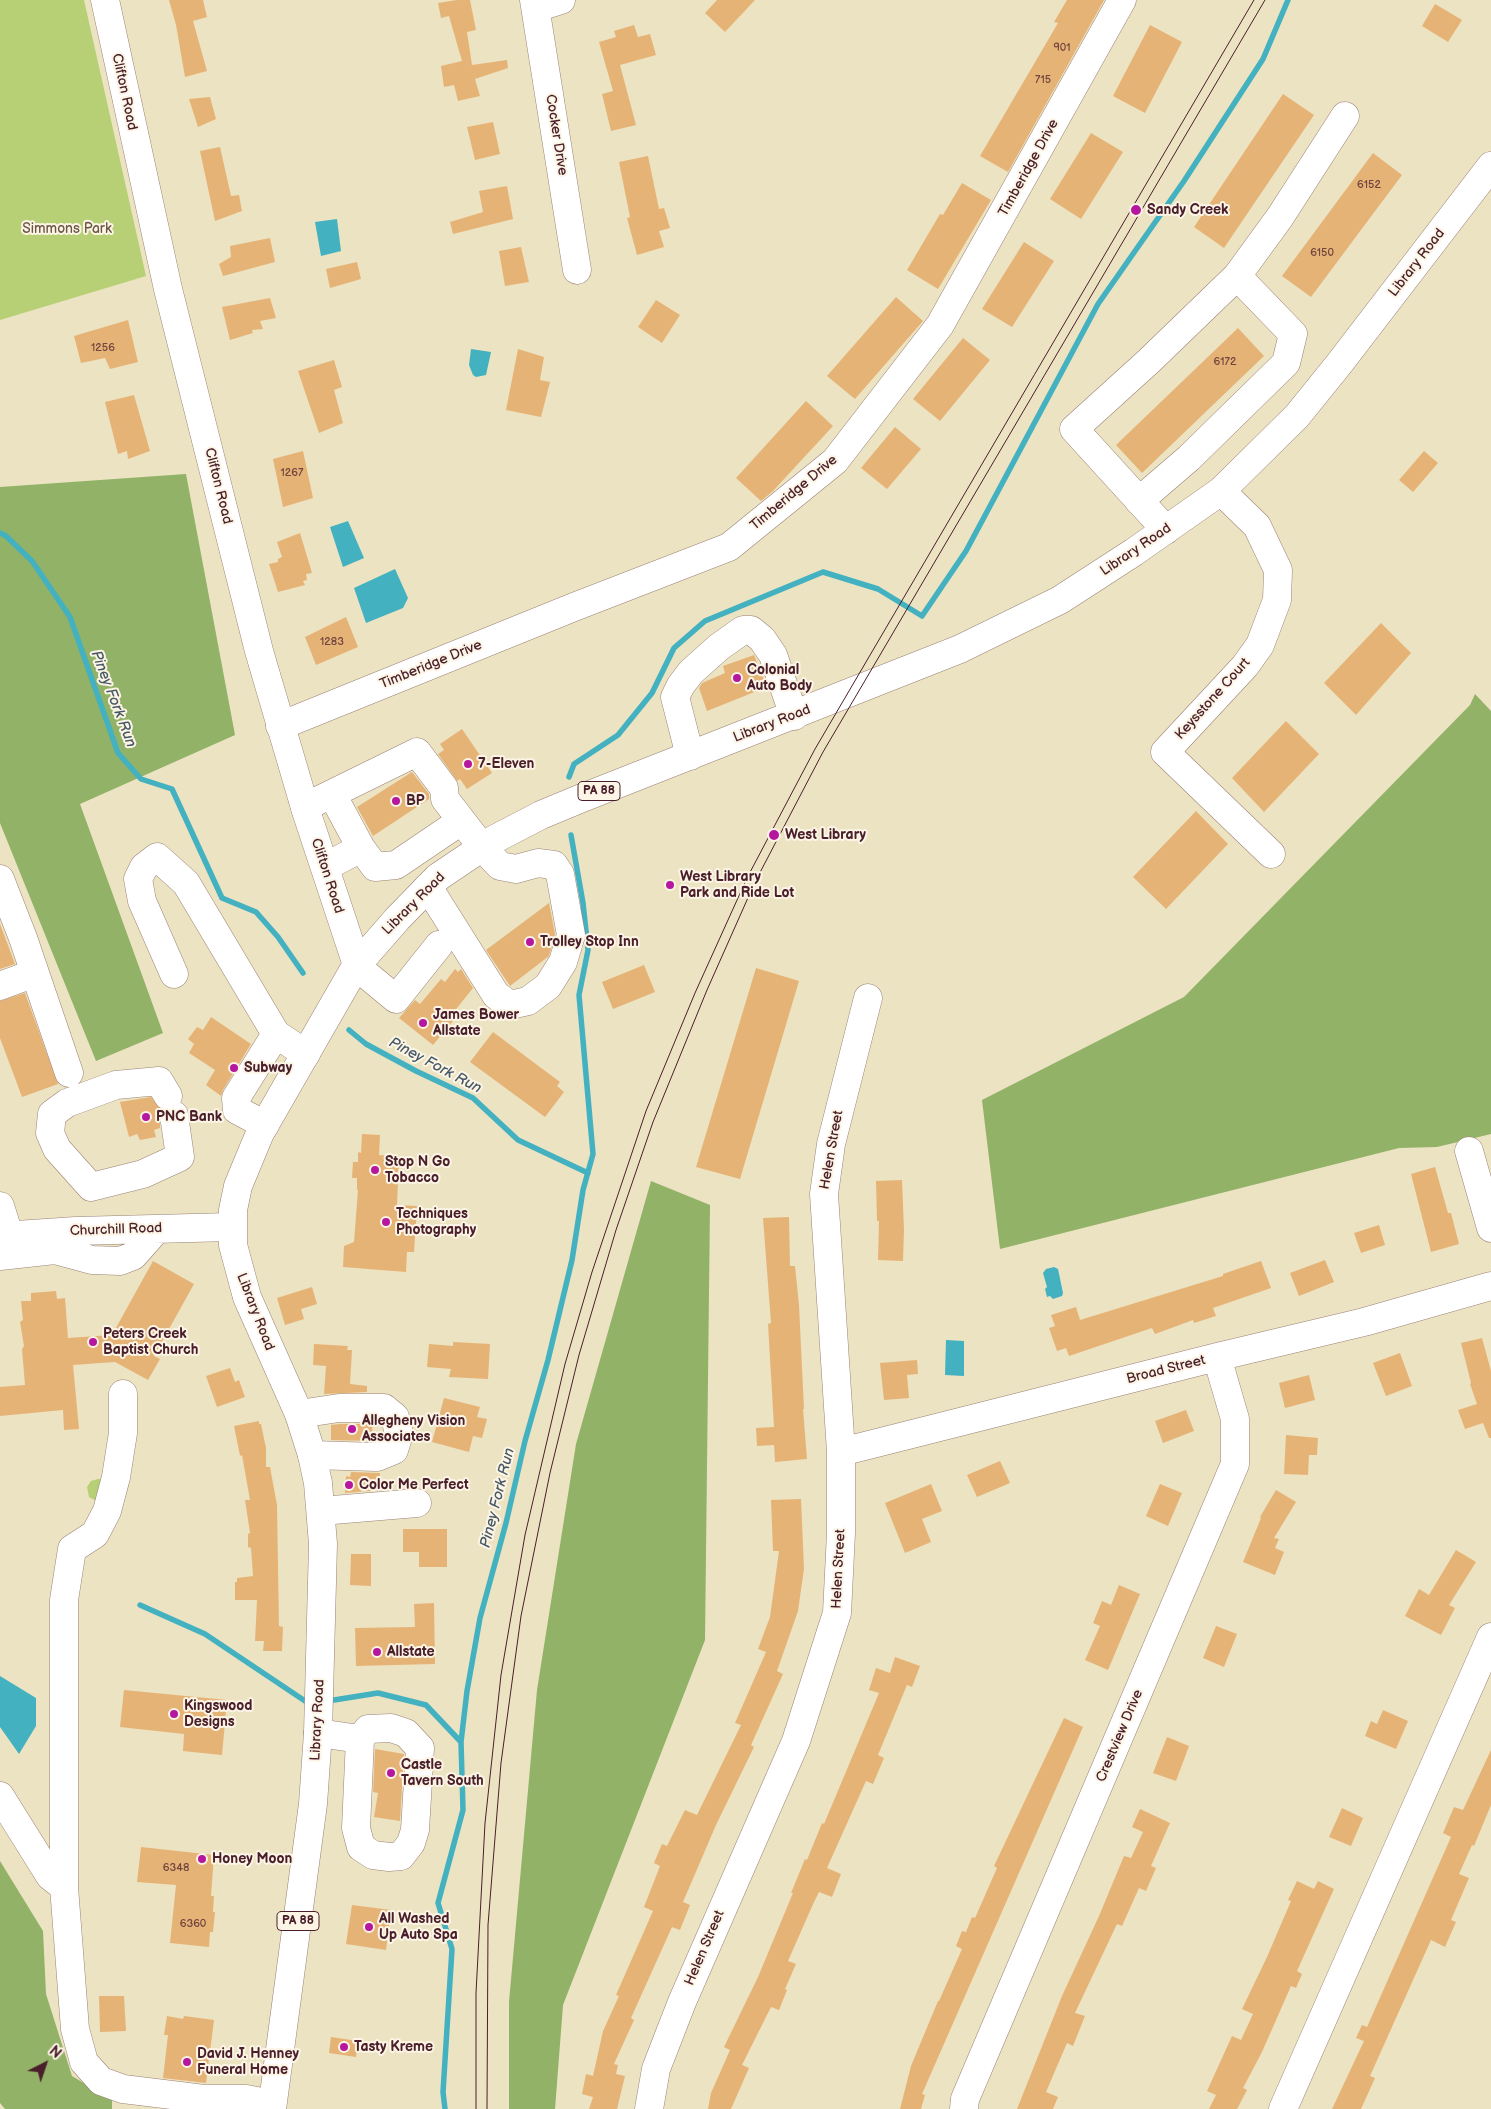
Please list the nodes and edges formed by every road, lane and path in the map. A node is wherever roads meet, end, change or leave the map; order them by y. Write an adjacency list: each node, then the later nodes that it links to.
1 (105, 0): 12 (street, Clifton Road)
2 (1122, 0): 12 (street, Timberidge Drive)
3 (544, 3): 6 (street, Cocker Drive)
4 (1345, 116): 7 (street)
5 (1491, 166): 8 (street, Library Road / PA 88)
6 (577, 270)
7 (1237, 276): 9 (street); 9 (street)
8 (1221, 491): 10 (street, Library Road / PA 88); 19 (street, Keysstone Court)
9 (1140, 501): 10 (street)
10 (1166, 530): 11 (street, Library Road / PA 88)
11 (794, 716): 13 (street, Library Road / PA 88); 13 (street)
12 (280, 726): 15 (street, Clifton Road)
13 (690, 756): 17 (street, Library Road / PA 88)
14 (332, 794): 15 (street); 16 (street); 18 (street)
15 (305, 807): 21 (street, Clifton Road)
16 (462, 820): 17 (street); 20 (street)
17 (482, 847): 23 (street, Library Road / PA 88); 23 (street)
18 (361, 848): 20 (street); 21 (street)
19 (1271, 854)
20 (396, 866): 23 (street)
21 (325, 868): 25 (street, Clifton Road)
22 (0, 879): 26 (street)
23 (423, 892): 25 (street, Library Road / PA 88)
24 (439, 945): 25 (street)
25 (357, 966): 31 (street, Library Road / PA 88)
26 (35, 973): 28 (street); 32 (street)
27 (174, 974): 30 (street)
28 (0, 986)
29 (868, 998): 46 (street, Helen Street)
30 (276, 1034): 31 (street); 33 (street)
31 (306, 1054): 33 (street, Library Road / PA 88)
32 (69, 1073)
33 (265, 1125): 37 (street, Library Road / PA 88)
34 (1469, 1151): 38 (street)
35 (91, 1187): 35 (street); 40 (street)
36 (0, 1206): 41 (street)
37 (232, 1227): 39 (street, Churchill Road); 45 (street, Library Road / PA 88)
38 (1491, 1228)
39 (157, 1229): 40 (street, Churchill Road); 41 (street)
40 (76, 1231): 41 (street, Churchill Road)
41 (3, 1242)
42 (1491, 1286): 43 (street, Broad Street)
43 (1216, 1357): 46 (street, Broad Street); 57 (street, Crestview Drive)
44 (123, 1394): 54 (street)
45 (299, 1414): 47 (street, Library Road / PA 88); 47 (street)
46 (841, 1452): 56 (street, Helen Street)
47 (312, 1455): 49 (street, Library Road / PA 88)
48 (417, 1503): 49 (street)
49 (321, 1511): 51 (street, Library Road / PA 88)
50 (1491, 1637): 58 (street)
51 (318, 1733): 52 (street); 55 (street, Library Road / PA 88)
52 (360, 1739)
53 (0, 1796): 54 (street)
54 (64, 1887): 55 (street)
55 (272, 2106)
56 (649, 2109)
57 (964, 2109)
58 (1283, 2109)

